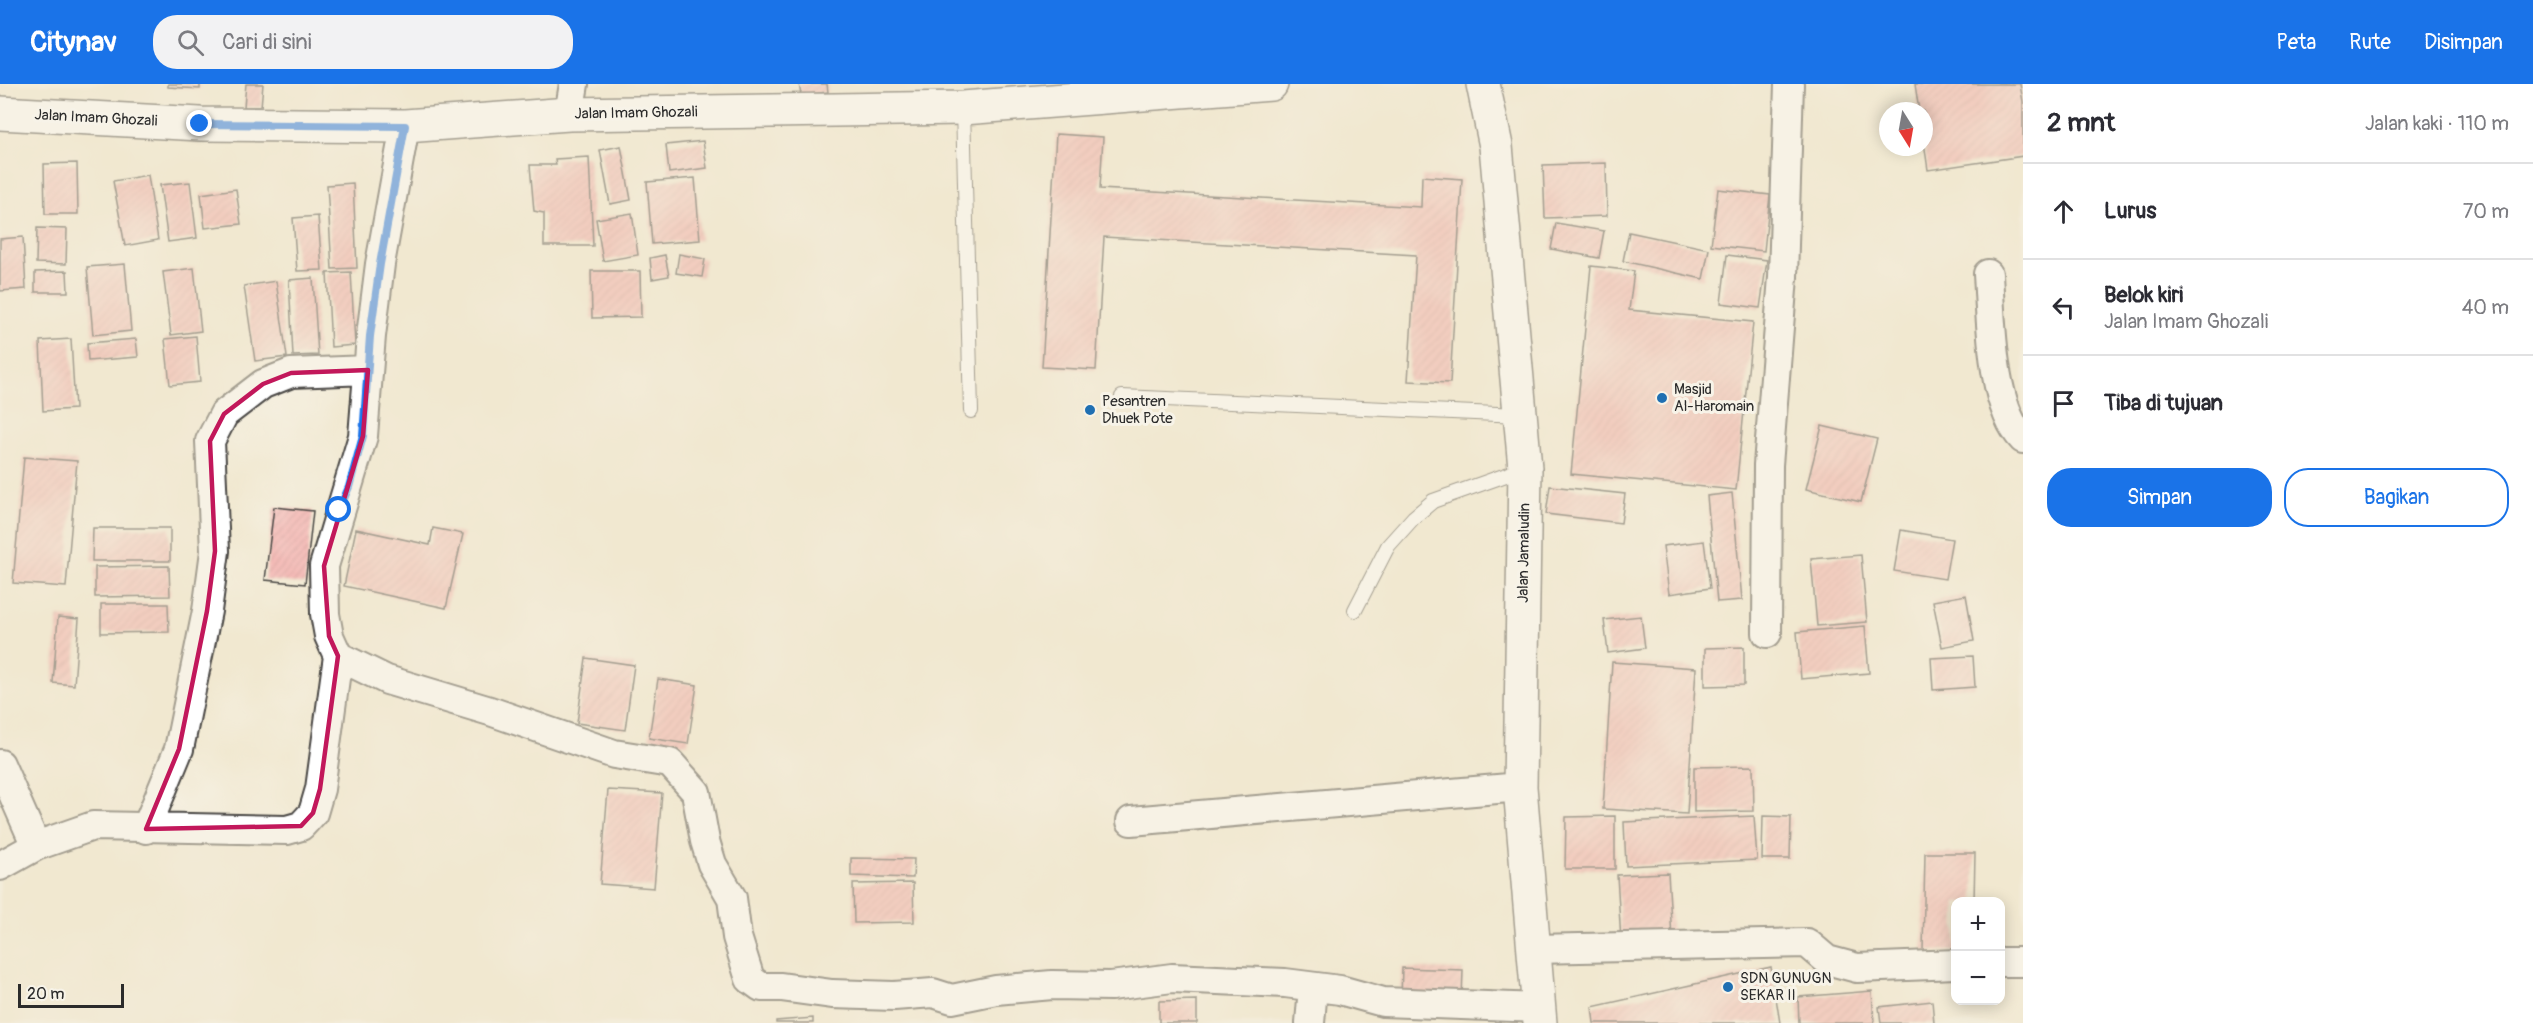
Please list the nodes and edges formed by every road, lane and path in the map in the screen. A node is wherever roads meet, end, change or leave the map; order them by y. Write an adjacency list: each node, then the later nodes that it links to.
1 (1271, 84): 5 (street, Jalan Imam Ghozali)
2 (1483, 84): 12 (street, Jalan Jamaludin)
3 (1789, 84): 16 (street)
4 (572, 99): 5 (street, Jalan Imam Ghozali); 7 (street, Jalan Imam Ghozali)
5 (963, 108): 11 (lane)
6 (0, 113): 7 (street, Jalan Imam Ghozali)
7 (405, 126): 9 (street)
8 (1988, 274): 13 (street)
9 (368, 370): 17 (street); 21 (street)
10 (1122, 397): 12 (lane)
11 (971, 411)
12 (1519, 415): 14 (street, Jalan Jamaludin)
13 (2023, 440)
14 (1525, 468): 15 (lane); 19 (street, Jalan Jamaludin)
15 (1355, 610)
16 (1767, 633)
17 (338, 656): 21 (street); 29 (street)
18 (0, 764): 22 (street)
19 (1520, 787): 20 (street); 24 (street, Jalan Jamaludin)
20 (1131, 821)
21 (146, 829): 22 (street)
22 (36, 846): 23 (street)
23 (0, 866)
24 (1534, 949): 27 (street); 30 (street, Jalan Jamaludin)
25 (2005, 962): 26 (street)
26 (2023, 962)
27 (1951, 964)
28 (1313, 987): 29 (street); 30 (street); 31 (street)
29 (956, 1010)
30 (1539, 1016)
31 (1310, 1023)

